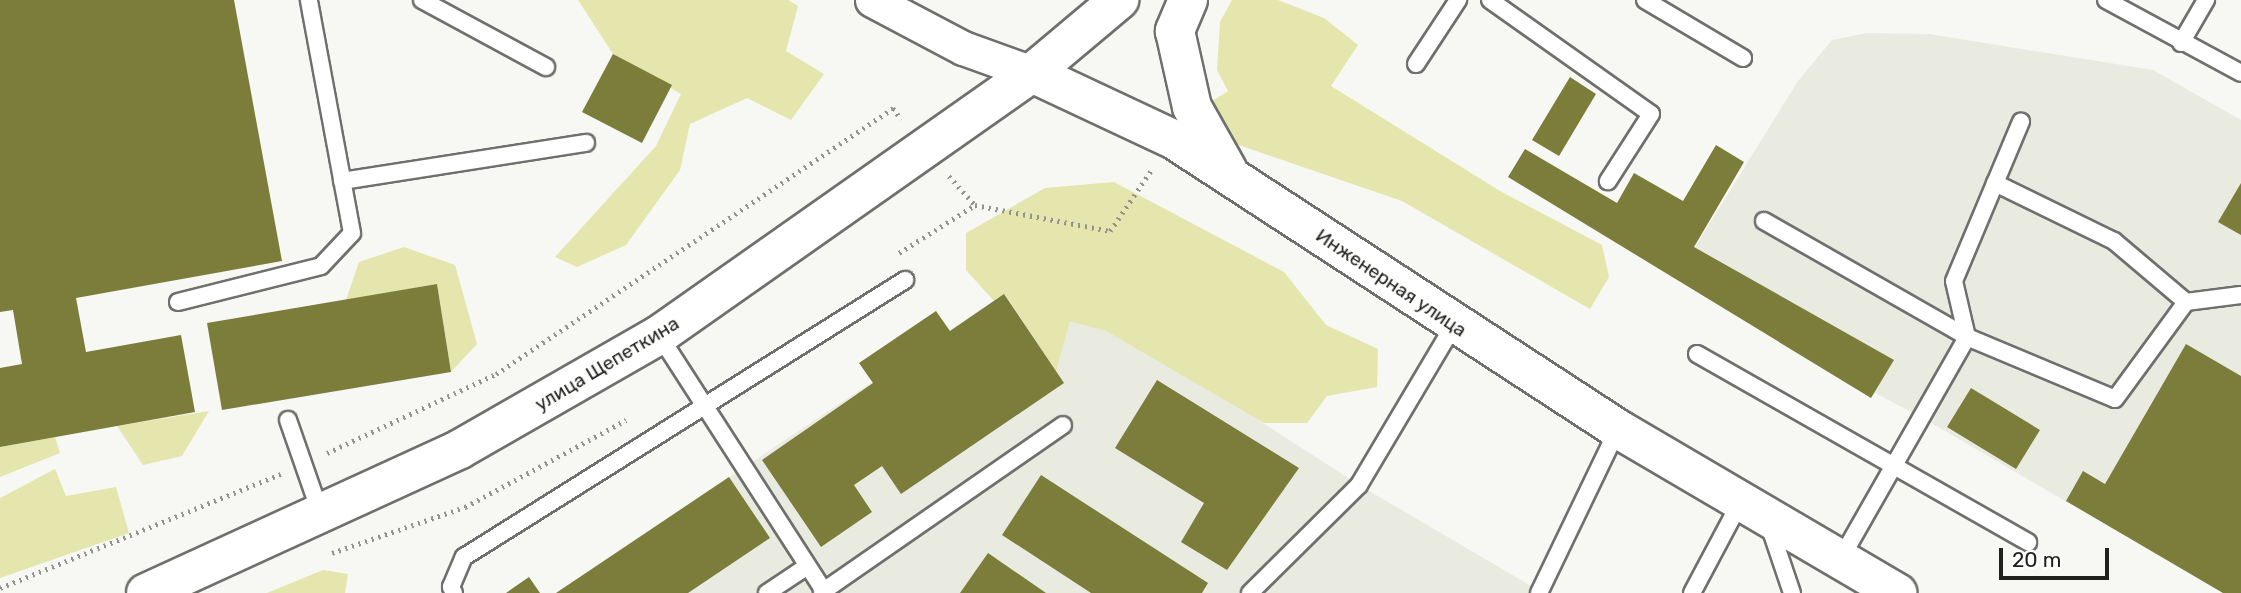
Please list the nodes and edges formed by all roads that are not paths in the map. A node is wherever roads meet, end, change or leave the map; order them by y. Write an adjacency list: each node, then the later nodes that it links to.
1 (309, 0): 20 (lane)
2 (422, 0): 14 (lane)
3 (1119, 0): 15 (street, улица Щепеткина)
4 (1188, 0): 19 (street)
5 (1458, 0): 13 (lane)
6 (1490, 0): 21 (lane)
7 (1644, 0): 12 (lane)
8 (2106, 0): 11 (lane)
9 (2206, 0): 11 (lane)
10 (891, 5): 15 (street, Инженерная улица)
11 (2181, 43): 16 (lane)
12 (1743, 58)
13 (1416, 64)
14 (546, 67)
15 (1032, 73): 19 (street, Инженерная улица); 29 (street, улица Щепеткина)
16 (2241, 73)
17 (2021, 122): 22 (lane)
18 (586, 143): 20 (lane)
19 (1231, 176): 28 (street, Инженерная улица)
20 (342, 181): 26 (lane)
21 (1608, 181)
22 (1995, 183): 27 (lane); 30 (lane)
23 (1764, 221): 30 (lane)
24 (905, 281): 32 (lane)
25 (2241, 295): 27 (lane)
26 (178, 302)
27 (2186, 302): 30 (lane)
28 (1454, 325): 35 (street, Инженерная улица); 46 (lane)
29 (659, 335): 32 (lane); 38 (street, улица Щепеткина)
30 (1967, 337): 36 (lane)
31 (1698, 354): 36 (lane)
32 (705, 406): 41 (lane); 44 (lane)
33 (288, 420): 38 (lane)
34 (1063, 425): 42 (lane)
35 (1618, 429): 37 (street, Инженерная улица); 47 (lane)
36 (1893, 468): 39 (lane); 40 (lane)
37 (1753, 508): 40 (street, Инженерная улица); 48 (lane); 49 (lane)
38 (321, 515): 43 (street, улица Щепеткина)
39 (2028, 542)
40 (1840, 560): 50 (street, Инженерная улица)
41 (806, 567): 42 (lane); 45 (lane)
42 (823, 592)
43 (146, 593)
44 (454, 593)
45 (767, 593)
46 (1250, 593)
47 (1539, 593)
48 (1692, 593)
49 (1792, 593)
50 (1897, 593)

